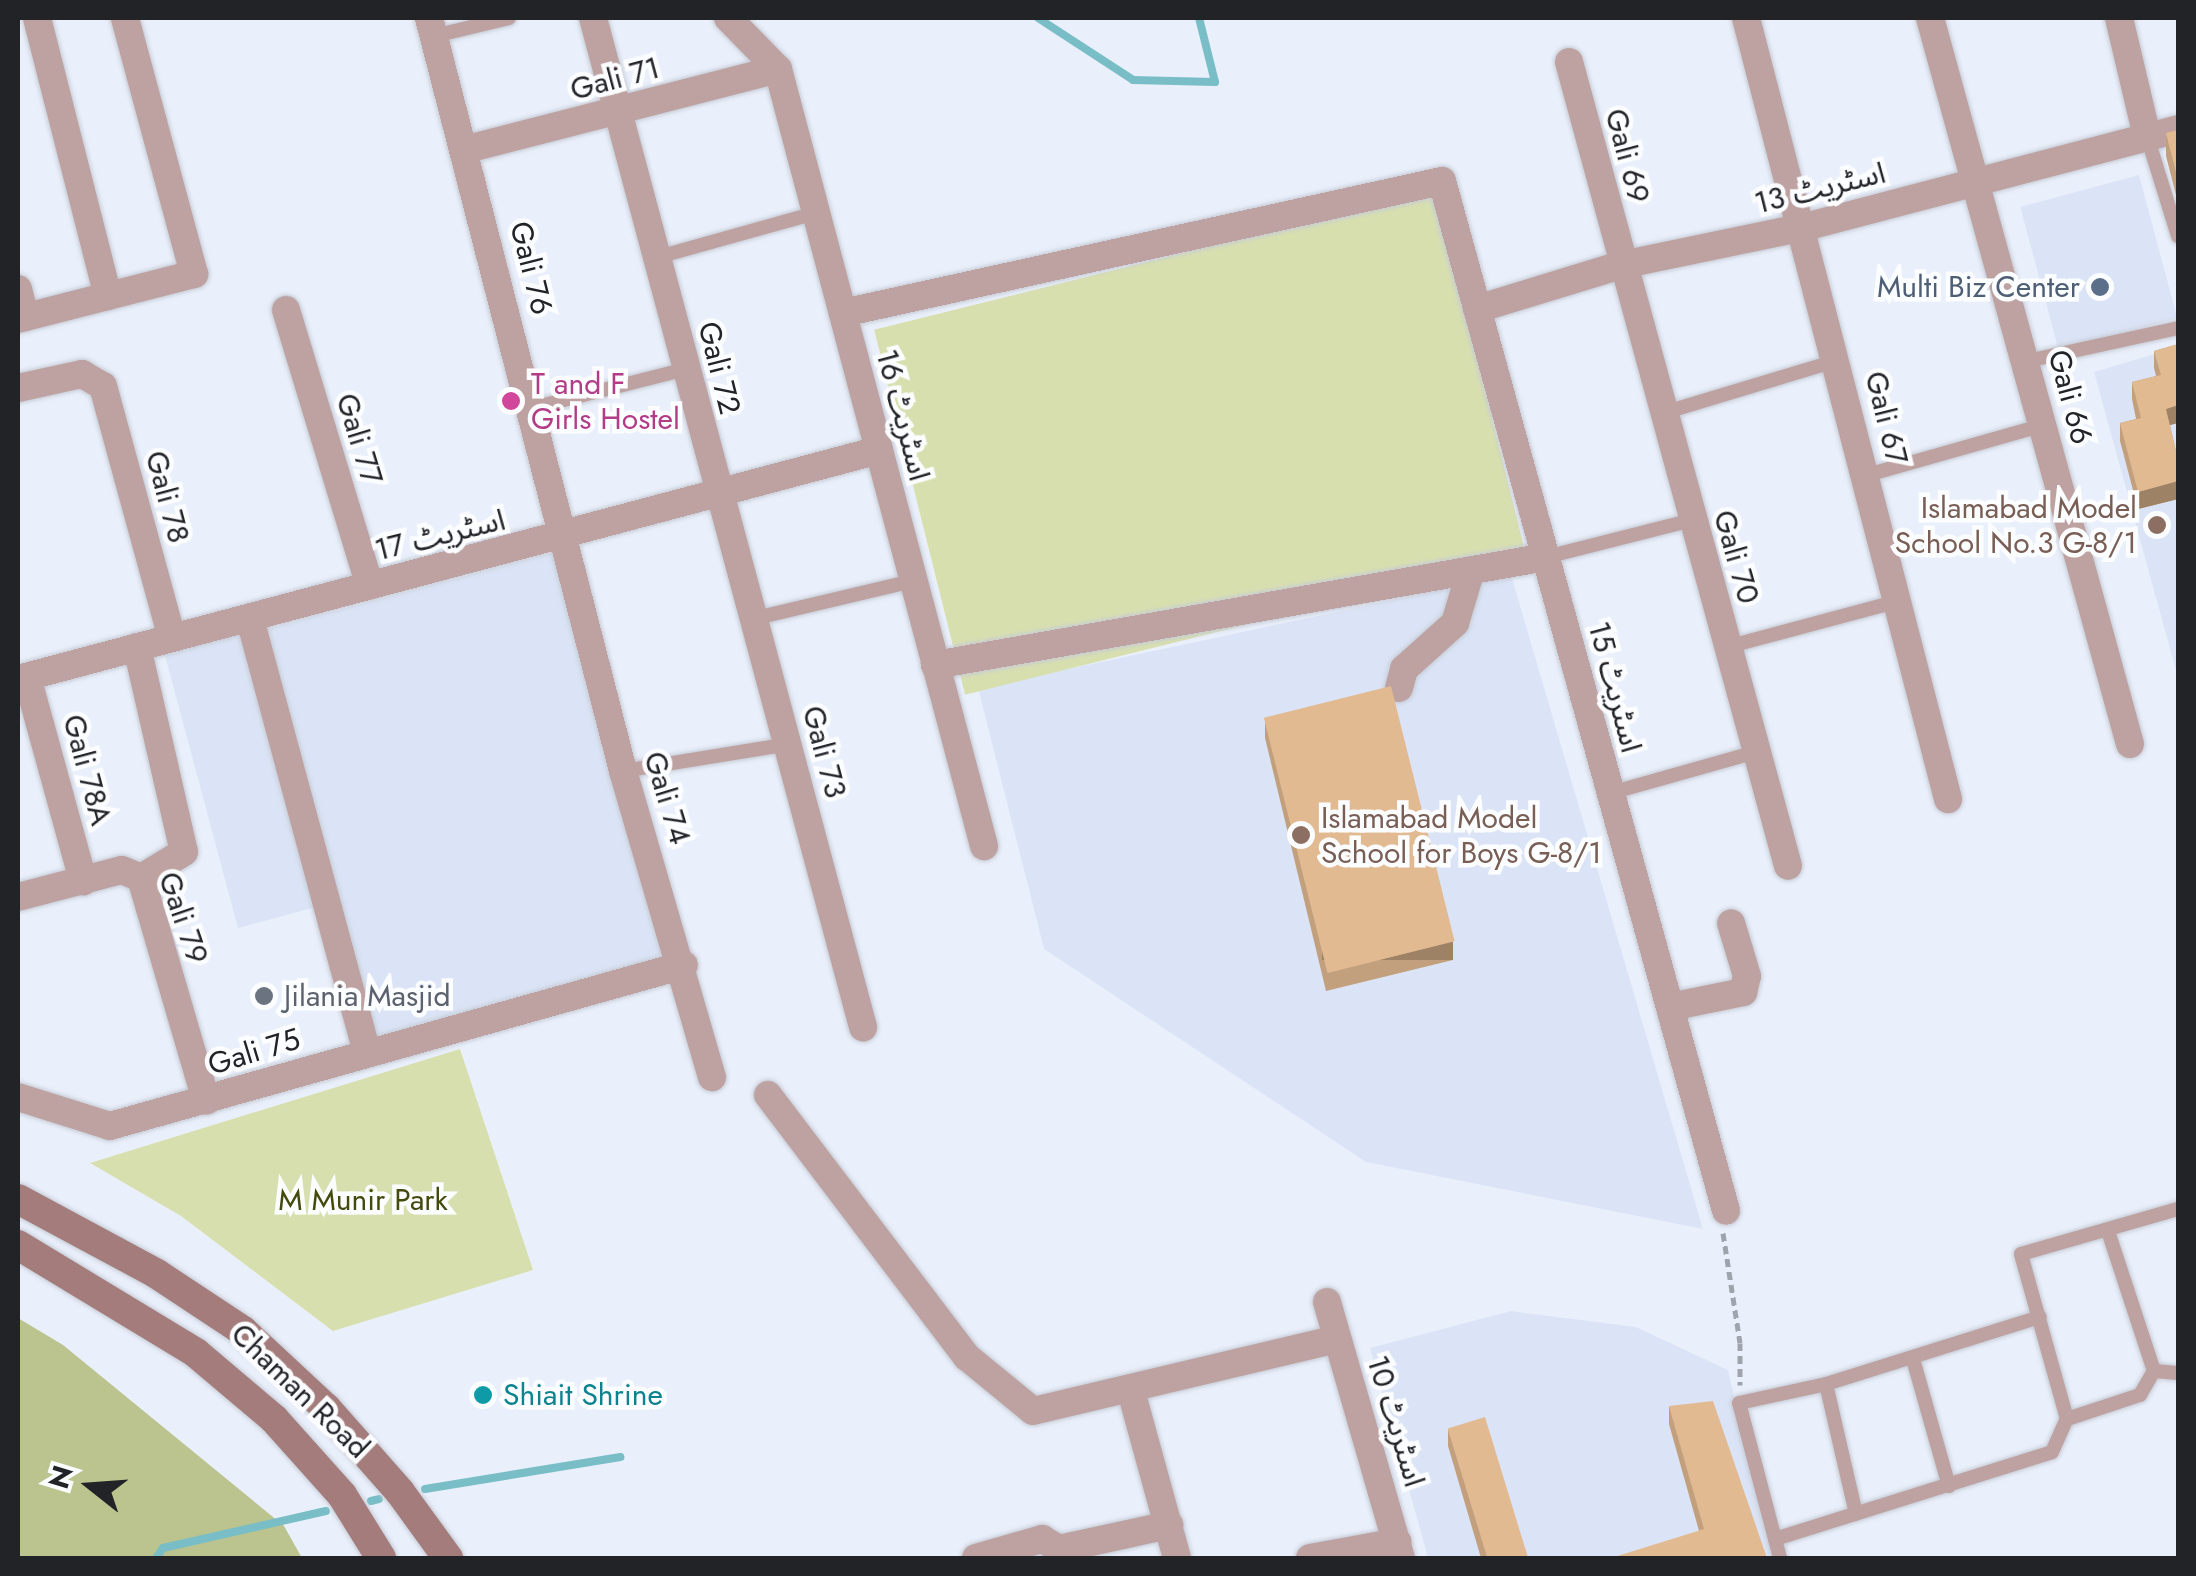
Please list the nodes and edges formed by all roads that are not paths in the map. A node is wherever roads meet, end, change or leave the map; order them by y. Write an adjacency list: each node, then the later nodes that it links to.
1 (37, 18): 23 (street)
2 (125, 18): 23 (street)
3 (509, 18): 9 (lane)
4 (593, 18): 12 (street)
5 (728, 18): 11 (street, اسٹریٹ 16)
6 (1746, 18): 18 (street, Gali 67)
7 (1930, 18): 16 (street, Gali 66)
8 (2119, 18): 14 (street)
9 (432, 27): 15 (street, Gali 76)
10 (1569, 62): 21 (street, Gali 69)
11 (778, 69): 12 (street, Gali 71); 17 (street, اسٹریٹ 16)
12 (620, 112): 15 (street, Gali 71); 20 (street, Gali 72)
13 (2178, 129): 14 (street, اسٹریٹ 13)
14 (2147, 136): 16 (street, اسٹریٹ 13); 19 (lane)
15 (468, 149): 33 (street, Gali 76)
16 (1979, 182): 18 (street, اسٹریٹ 13); 30 (street, Gali 66)
17 (816, 213): 20 (lane); 26 (street, اسٹریٹ 16)
18 (1805, 227): 21 (street, اسٹریٹ 13); 29 (street, Gali 67)
19 (2178, 236)
20 (658, 257): 31 (street, Gali 72)
21 (1622, 265): 24 (street, اسٹریٹ 13); 34 (street, Gali 70)
22 (18, 289): 27 (street)
23 (108, 296): 27 (street)
24 (1477, 309): 26 (street, اسٹریٹ 15); 41 (street, اسٹریٹ 15)
25 (286, 310): 44 (street, Gali 77)
26 (843, 314): 36 (street, اسٹریٹ 16)
27 (21, 318)
28 (2178, 328): 30 (lane)
29 (1838, 360): 34 (lane); 37 (street, Gali 67)
30 (2027, 361): 35 (street, Gali 66)
31 (686, 368): 33 (lane); 38 (street, Gali 72)
32 (18, 388): 48 (street, Gali 78)
33 (532, 408): 40 (street, Gali 76)
34 (1662, 414): 39 (street, Gali 70)
35 (2044, 425): 37 (lane); 55 (street, Gali 66)
36 (879, 450): 38 (street, اسٹریٹ 17); 43 (street, اسٹریٹ 16)
37 (1867, 474): 45 (street, Gali 67)
38 (716, 495): 40 (street, اسٹریٹ 17); 46 (street, Gali 73)
39 (1692, 520): 41 (lane); 49 (street, Gali 70)
40 (565, 536): 44 (street, اسٹریٹ 17); 57 (street, Gali 74)
41 (1546, 557): 42 (street); 58 (street, اسٹریٹ 15)
42 (1471, 570): 51 (street); 53 (street)
43 (913, 581): 46 (lane); 51 (street, اسٹریٹ 16)
44 (370, 586): 47 (street, اسٹریٹ 17)
45 (1899, 602): 49 (lane); 59 (street, Gali 67)
46 (756, 618): 54 (street, Gali 73)
47 (250, 619): 48 (street, اسٹریٹ 17); 69 (street)
48 (172, 638): 50 (street, اسٹریٹ 17)
49 (1727, 647): 56 (street, Gali 70)
50 (137, 648): 52 (street, اسٹریٹ 17); 62 (street)
51 (936, 665): 60 (street, اسٹریٹ 16)
52 (22, 678): 63 (street, Gali 78A)
53 (1398, 688)
54 (788, 744): 57 (lane); 68 (street, Gali 73)
55 (2130, 744)
56 (1756, 752): 58 (lane); 61 (street, Gali 70)
57 (624, 771): 66 (street, Gali 74)
58 (1610, 792): 67 (street, اسٹریٹ 15)
59 (1948, 799)
60 (984, 846)
61 (1788, 866)
62 (141, 878): 63 (street, Gali 79); 73 (street, Gali 79)
63 (83, 881): 64 (street, Gali 79)
64 (18, 897)
65 (1731, 923): 67 (street)
66 (684, 965): 69 (street, Gali 75); 70 (street, Gali 74)
67 (1670, 1007): 76 (street, اسٹریٹ 15)
68 (863, 1027)
69 (367, 1052): 73 (street, Gali 75)
70 (712, 1077)
71 (768, 1095): 86 (street)
72 (18, 1097): 73 (street, Gali 75)
73 (206, 1101)
74 (18, 1199): 95 (street, Chaman Road)
75 (2178, 1209): 77 (lane)
76 (1726, 1211)
77 (2108, 1231): 80 (lane); 83 (lane)
78 (18, 1245): 94 (street, Chaman Road)
79 (1328, 1302): 81 (street, اسٹریٹ 10)
80 (2040, 1317): 82 (lane); 87 (lane)
81 (1338, 1339): 86 (street); 92 (street, اسٹریٹ 10)
82 (1914, 1360): 85 (lane); 88 (lane)
83 (2154, 1371): 84 (lane); 87 (lane)
84 (2178, 1373)
85 (1826, 1384): 89 (lane); 91 (lane)
86 (1131, 1390): 90 (street)
87 (2067, 1419): 88 (lane)
88 (1949, 1486): 89 (lane)
89 (1856, 1514): 91 (lane)
90 (1169, 1525): 93 (street); 97 (street)
91 (1775, 1540): 99 (lane)
92 (1399, 1550): 98 (street)
93 (1060, 1554): 96 (street)
94 (381, 1558)
95 (448, 1558)
96 (976, 1558)
97 (1178, 1558)
98 (1310, 1558)
99 (1780, 1558)

